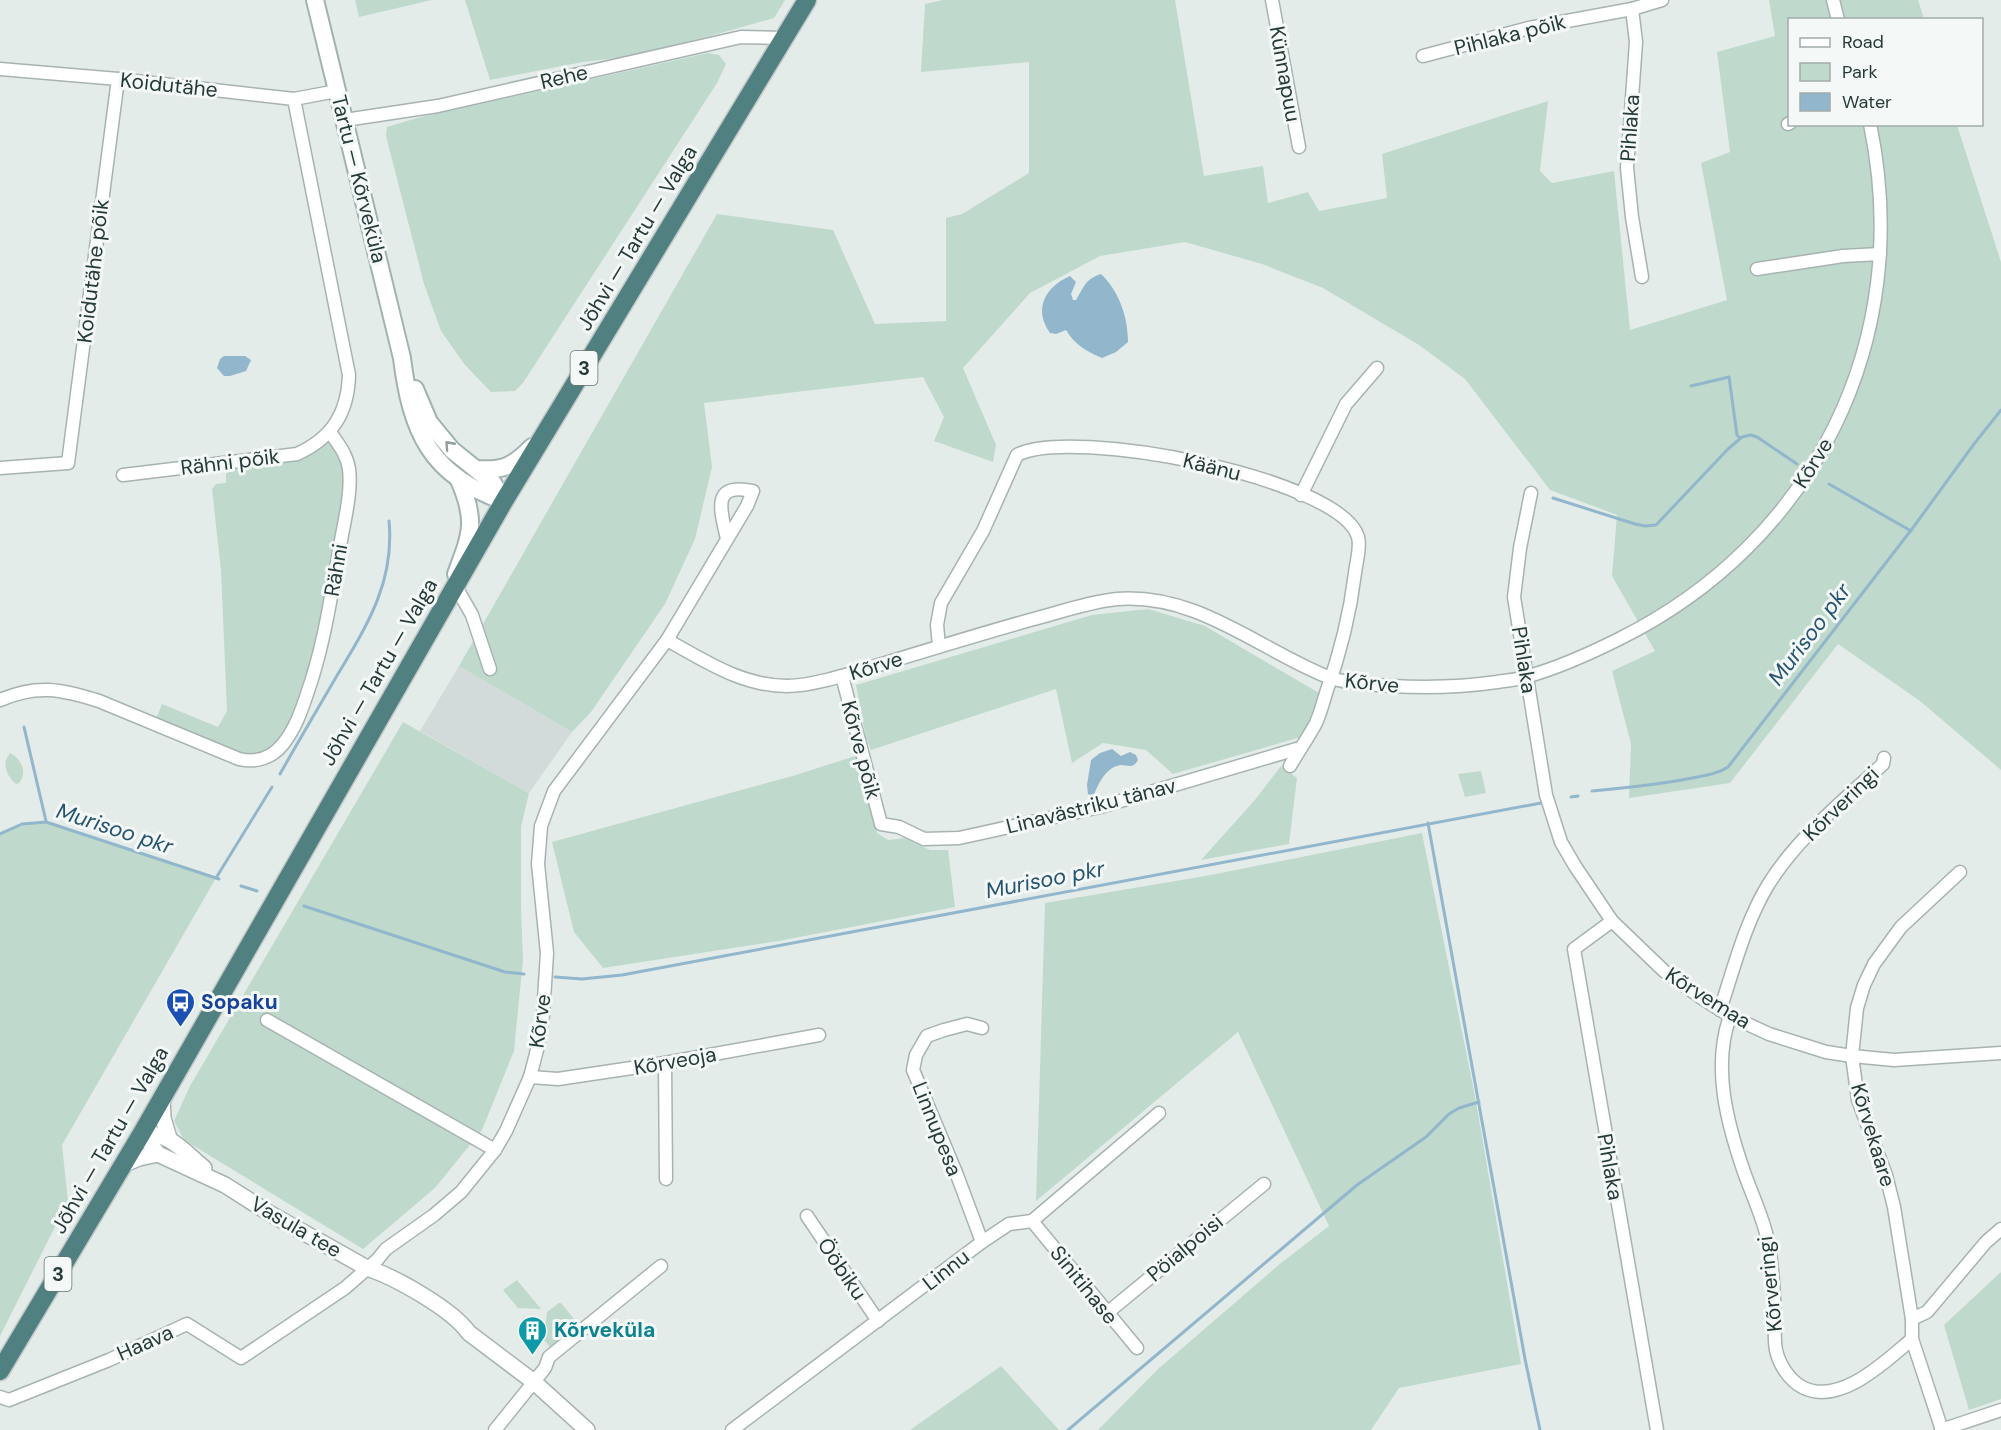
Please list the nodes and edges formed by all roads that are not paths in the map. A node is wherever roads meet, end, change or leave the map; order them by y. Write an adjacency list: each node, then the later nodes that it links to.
1 (315, 0): 12 (main road, Tartu — Kõrveküla)
2 (807, 0): 8 (highway, Jõhvi — Tartu — Valga / 3)
3 (1272, 0): 16 (street, Künnapuu)
4 (1662, 0): 6 (street)
5 (1833, 0): 7 (street)
6 (1632, 9): 9 (street, Pihlaka põik); 19 (street, Pihlaka)
7 (1838, 18)
8 (783, 38): 14 (street, Rehe); 23 (highway, Jõhvi — Tartu — Valga / 3)
9 (1424, 56)
10 (0, 70): 11 (street, Koidutähe)
11 (118, 79): 13 (street, Koidutähe); 24 (street, Koidutähe põik)
12 (338, 91): 13 (street, Koidutähe); 14 (main road, Tartu — Kõrveküla)
13 (294, 99): 22 (street)
14 (345, 120): 20 (main road, Tartu — Kõrveküla)
15 (1870, 126): 17 (street, Kõrve)
16 (1299, 147)
17 (1880, 254): 18 (street); 37 (street, Kõrve)
18 (1756, 269)
19 (1642, 277)
20 (402, 358): 25 (main road, Tartu — Kõrveküla, one-way to 20); 27 (main road, Tartu — Kõrveküla)
21 (1377, 368): 29 (street)
22 (330, 432): 26 (street, Rähni põik); 39 (street, Rähni)
23 (542, 439): 25 (main road); 30 (highway, Jõhvi — Tartu — Valga / 3)
24 (0, 468)
25 (476, 469): 30 (main road, Tartu — Kõrveküla)
26 (123, 475)
27 (459, 480): 30 (main road, Tartu — Kõrveküla); 32 (main road)
28 (1531, 493): 37 (street, Pihlaka)
29 (1301, 495): 34 (street, Käänu); 38 (street, Käänu)
30 (504, 501): 32 (highway, Jõhvi — Tartu — Valga / 3)
31 (727, 539): 31 (street, Kõrve); 33 (street, Kõrve)
32 (451, 591): 35 (street); 55 (highway, Jõhvi — Tartu — Valga / 3)
33 (667, 640): 36 (street, Kõrve); 54 (street, Kõrve)
34 (939, 646): 36 (street, Kõrve); 38 (street, Kõrve)
35 (490, 669)
36 (842, 676): 43 (street, Kõrve põik)
37 (1527, 677): 38 (street, Kõrve); 44 (street, Pihlaka)
38 (1331, 679): 40 (street, Käänu)
39 (0, 700)
40 (1300, 748): 42 (street, Käänu); 43 (street, Linavästriku tänav)
41 (1884, 758): 47 (street, Kõrveringi)
42 (1290, 766)
43 (881, 824)
44 (1555, 826): 46 (street, Kõrvemaa)
45 (1960, 872): 52 (street, Kõrvekaare)
46 (1611, 921): 47 (street, Kõrvemaa); 84 (street, Pihlaka)
47 (1725, 1013): 52 (street, Kõrvemaa); 74 (street, Kõrveringi)
48 (267, 1020): 59 (street)
49 (982, 1028): 68 (street, Linnupesa)
50 (819, 1035): 53 (street, Kõrveoja)
51 (2001, 1053): 52 (street, Kõrvemaa)
52 (1851, 1056): 72 (street, Kõrvekaare)
53 (665, 1063): 54 (street, Kõrveoja); 62 (street)
54 (530, 1077): 59 (street, Kõrve)
55 (162, 1096): 57 (highway, Jõhvi — Tartu — Valga / 3); 58 (street)
56 (1159, 1113): 66 (street, Linnu)
57 (142, 1133): 58 (street, Vasula tee); 60 (street, Vasula tee); 61 (highway, Jõhvi — Tartu — Valga / 3)
58 (169, 1138): 64 (street, Vasula tee)
59 (495, 1150): 70 (street, Kõrve)
60 (158, 1154): 61 (street); 64 (street, Vasula tee)
61 (122, 1165): 76 (highway, Jõhvi — Tartu — Valga / 3)
62 (666, 1179)
63 (1264, 1184): 71 (street, Pöialpoisi)
64 (225, 1185): 70 (street, Vasula tee)
65 (807, 1216): 73 (street, Ööbiku)
66 (1032, 1221): 68 (street, Linnu); 71 (street, Sinitihase)
67 (2001, 1229): 72 (street)
68 (982, 1242): 73 (street, Linnu)
69 (661, 1266): 77 (street)
70 (367, 1268): 77 (street, Vasula tee); 78 (street, Haava)
71 (1107, 1313): 75 (street, Sinitihase)
72 (1912, 1319): 74 (street, Kõrvekaare)
73 (878, 1321): 83 (street, Linnu)
74 (1912, 1339): 85 (street, Kõrvekaare)
75 (1137, 1348)
76 (0, 1371)
77 (534, 1382): 81 (street); 82 (street, Vasula tee)
78 (0, 1397)
79 (2001, 1410): 80 (street)
80 (1969, 1425): 85 (street)
81 (495, 1430)
82 (587, 1430)
83 (732, 1430)
84 (1657, 1430)
85 (1942, 1430)

